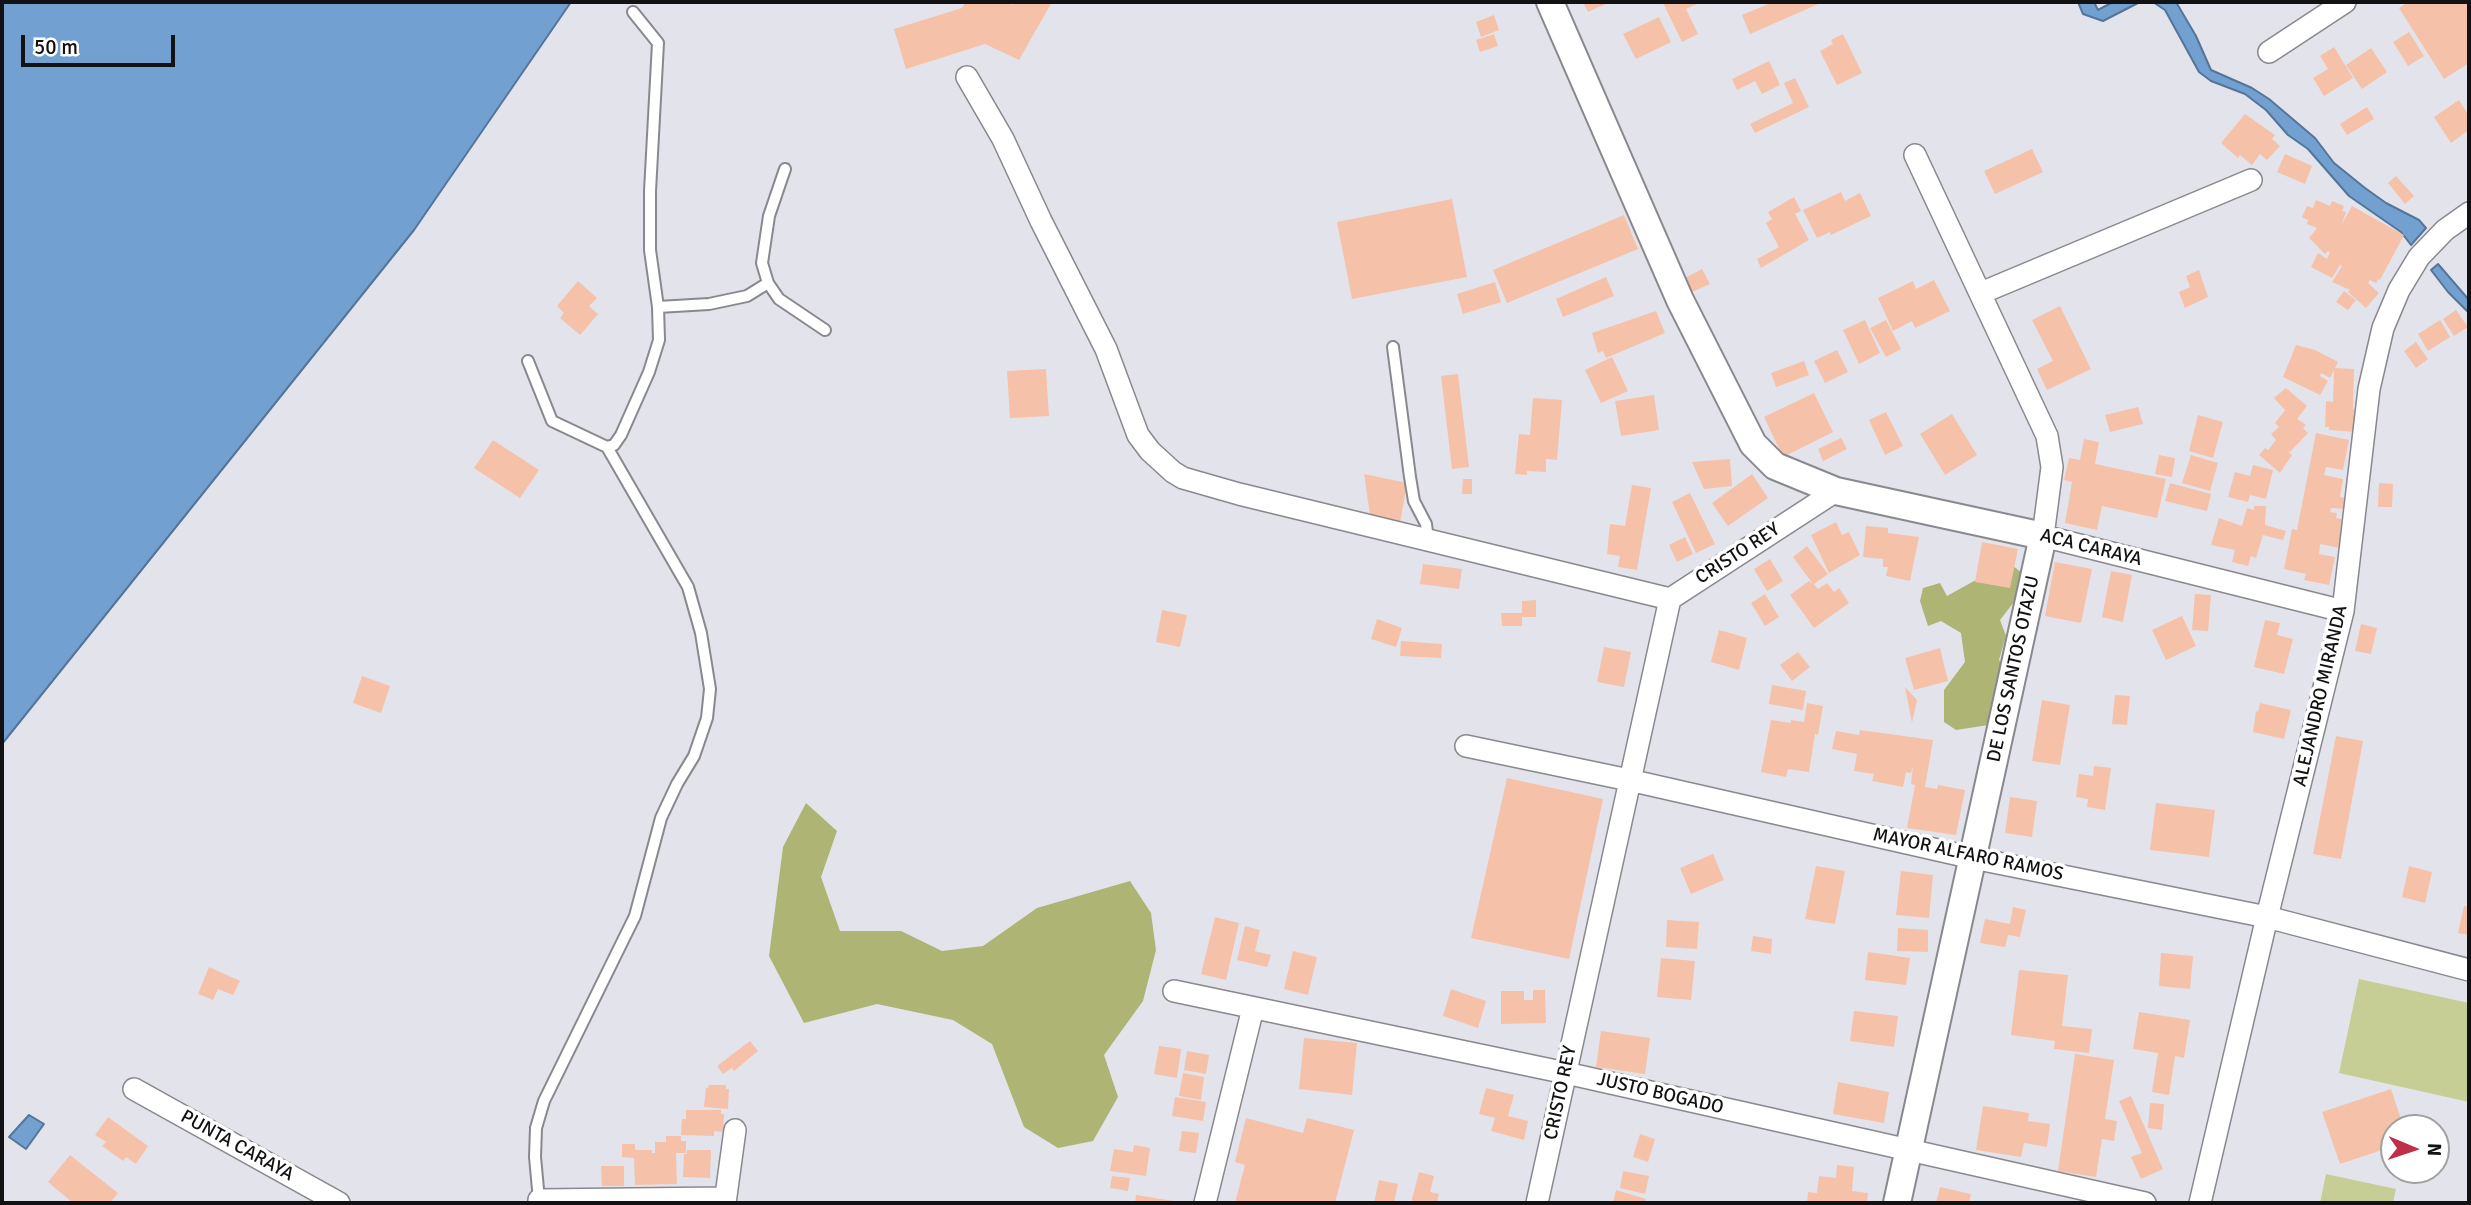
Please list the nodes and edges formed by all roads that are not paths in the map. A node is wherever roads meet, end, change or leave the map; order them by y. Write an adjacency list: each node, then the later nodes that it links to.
1 (1550, 2): 17 (street)
2 (2344, 2): 4 (street)
3 (634, 12): 12 (lane)
4 (2269, 52)
5 (967, 77): 19 (street)
6 (1915, 155): 11 (street, DE LOS SANTOS OTAZU)
7 (785, 169): 10 (lane)
8 (2251, 180): 11 (street)
9 (2469, 213): 21 (street, ALEJANDRO MIRANDA)
10 (768, 283): 12 (lane); 13 (lane)
11 (1981, 293): 18 (street, DE LOS SANTOS OTAZU)
12 (658, 307): 16 (lane)
13 (824, 330)
14 (1393, 347): 19 (lane)
15 (528, 362): 16 (lane)
16 (607, 447): 34 (lane)
17 (1836, 491): 18 (street, ACA CARAYA); 20 (street, CRISTO REY)
18 (2043, 536): 21 (street, ACA CARAYA); 24 (street, DE LOS SANTOS OTAZU)
19 (1428, 540): 20 (street)
20 (1670, 599): 23 (street, CRISTO REY)
21 (2343, 611): 25 (street, ALEJANDRO MIRANDA)
22 (1466, 746): 23 (street, MAYOR ALFARO RAMOS)
23 (1629, 780): 24 (street, MAYOR ALFARO RAMOS); 29 (street, CRISTO REY)
24 (1973, 858): 25 (street, MAYOR ALFARO RAMOS); 32 (street, DE LOS SANTOS OTAZU)
25 (2267, 916): 26 (street, MAYOR ALFARO RAMOS); 41 (street, ALEJANDRO MIRANDA)
26 (2469, 970)
27 (1174, 991): 28 (street, JUSTO BOGADO)
28 (1253, 1007): 29 (street, JUSTO BOGADO); 37 (street)
29 (1566, 1073): 32 (street, JUSTO BOGADO); 38 (street, CRISTO REY)
30 (134, 1089): 36 (street, PUNTA CARAYA)
31 (735, 1130): 33 (street)
32 (1909, 1151): 39 (street, DE LOS SANTOS OTAZU); 40 (street, JUSTO BOGADO)
33 (725, 1201): 35 (street)
34 (539, 1202): 35 (street)
35 (568, 1202)
36 (339, 1203)
37 (1205, 1203)
38 (1537, 1203)
39 (1897, 1203)
40 (2145, 1203)
41 (2200, 1203)

